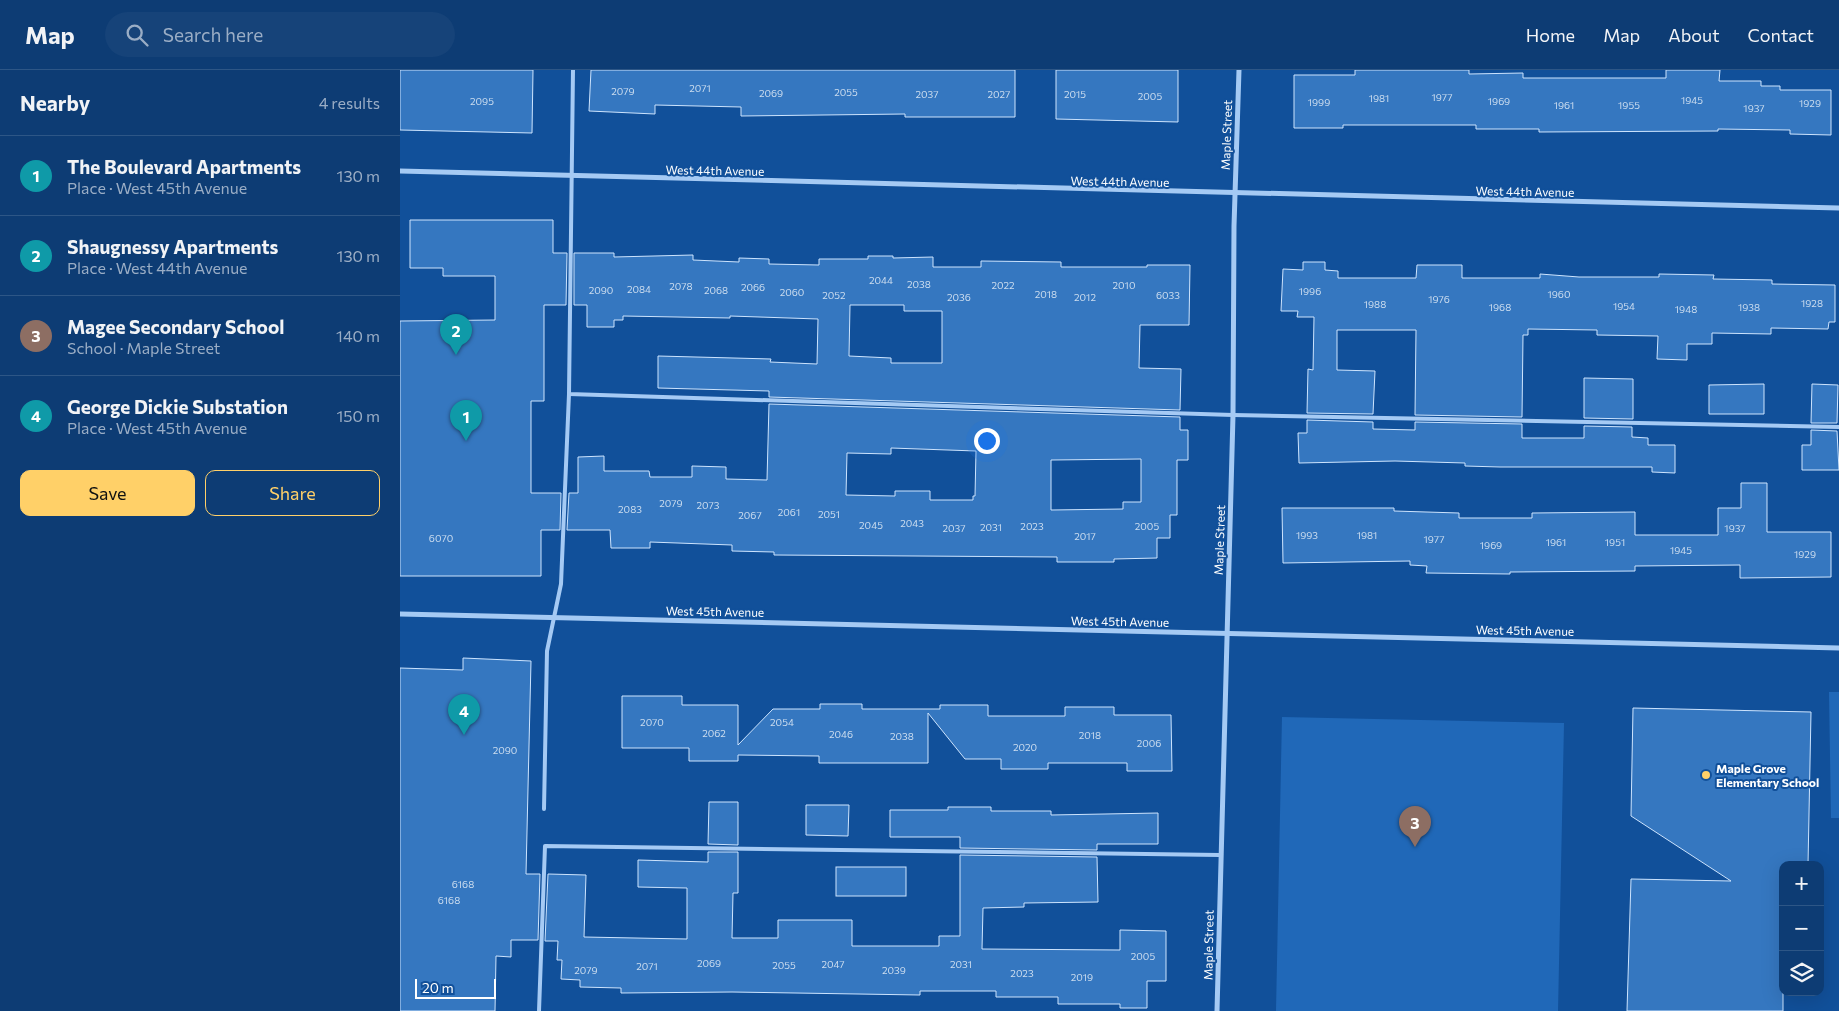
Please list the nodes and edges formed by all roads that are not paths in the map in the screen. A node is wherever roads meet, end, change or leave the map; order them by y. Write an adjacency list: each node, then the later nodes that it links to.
1 (573, 70): 4 (lane)
2 (1238, 70): 5 (street, Maple Street)
3 (400, 172): 4 (street, West 44th Avenue)
4 (570, 177): 5 (street, West 44th Avenue); 7 (lane)
5 (1235, 194): 6 (street, West 44th Avenue); 8 (street, Maple Street)
6 (1839, 208)
7 (569, 394): 8 (lane); 11 (lane)
8 (1232, 415): 9 (lane); 12 (street, Maple Street)
9 (1839, 427)
10 (400, 614): 11 (street, West 45th Avenue)
11 (553, 617): 12 (street, West 45th Avenue); 14 (lane)
12 (1226, 633): 13 (street, West 45th Avenue); 15 (street, Maple Street)
13 (1839, 648)
14 (544, 809)
15 (1220, 855): 16 (lane); 17 (street, Maple Street)
16 (539, 1011)
17 (1217, 1011)

